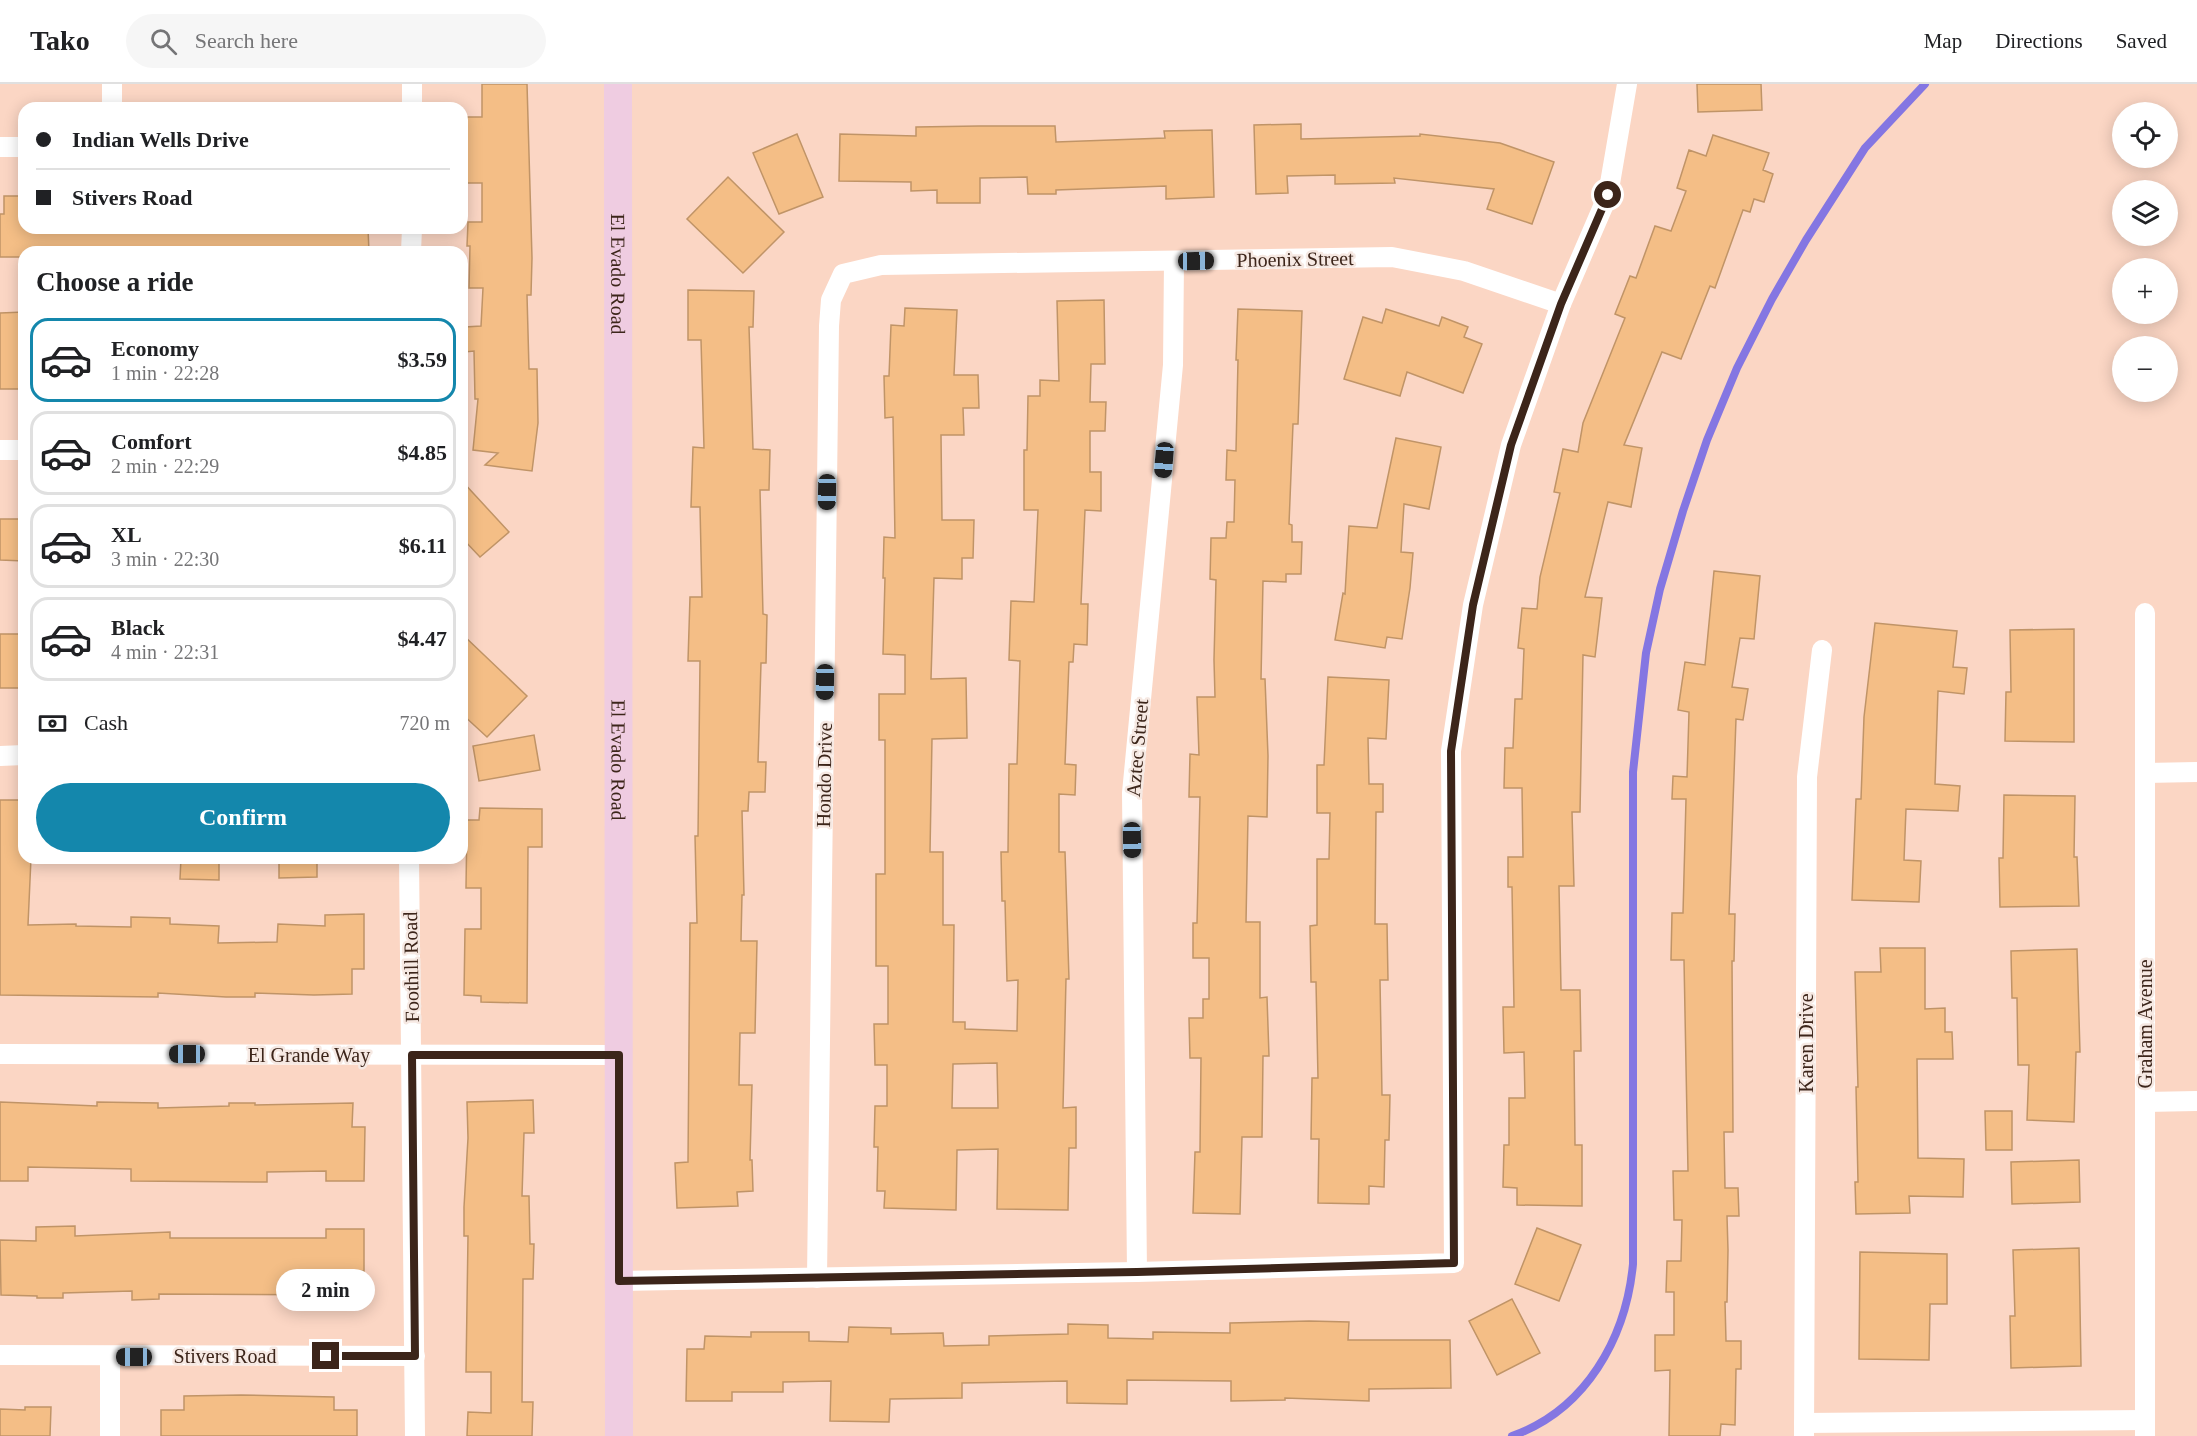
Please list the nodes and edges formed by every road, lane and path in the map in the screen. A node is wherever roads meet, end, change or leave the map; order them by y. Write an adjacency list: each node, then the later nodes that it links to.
1 (112, 84): 5 (street)
2 (412, 84): 6 (street)
3 (618, 84): 23 (main road, El Evado Road)
4 (1627, 84): 11 (street)
5 (112, 102)
6 (412, 102)
7 (0, 147): 8 (street)
8 (18, 147)
9 (1174, 261): 10 (street, Phoenix Street); 11 (street, Phoenix Street); 26 (street, Aztec Street)
10 (843, 274): 27 (street, Hondo Drive)
11 (1561, 304): 26 (street)
12 (0, 450): 13 (street)
13 (18, 450)
14 (2145, 613): 19 (street, Graham Avenue)
15 (1822, 650): 33 (street, Karen Drive)
16 (18, 755): 17 (street)
17 (0, 756)
18 (2197, 772): 19 (street)
19 (2145, 773): 25 (street, Graham Avenue)
20 (409, 864): 22 (street, Foothill Road)
21 (0, 1054): 22 (street, El Grande Way)
22 (412, 1055): 23 (street, El Grande Way); 30 (street, Foothill Road)
23 (619, 1055): 28 (main road, El Evado Road)
24 (2197, 1101): 25 (street)
25 (2145, 1102): 32 (street, Graham Avenue)
26 (1137, 1272): 27 (street)
27 (817, 1278): 28 (street)
28 (619, 1281): 36 (main road, El Evado Road)
29 (0, 1355): 31 (street, Stivers Road)
30 (415, 1356): 31 (street, Stivers Road); 35 (street, Foothill Road)
31 (110, 1357): 34 (street)
32 (2145, 1428): 33 (street)
33 (1804, 1430)
34 (110, 1436)
35 (415, 1436)
36 (619, 1436)

